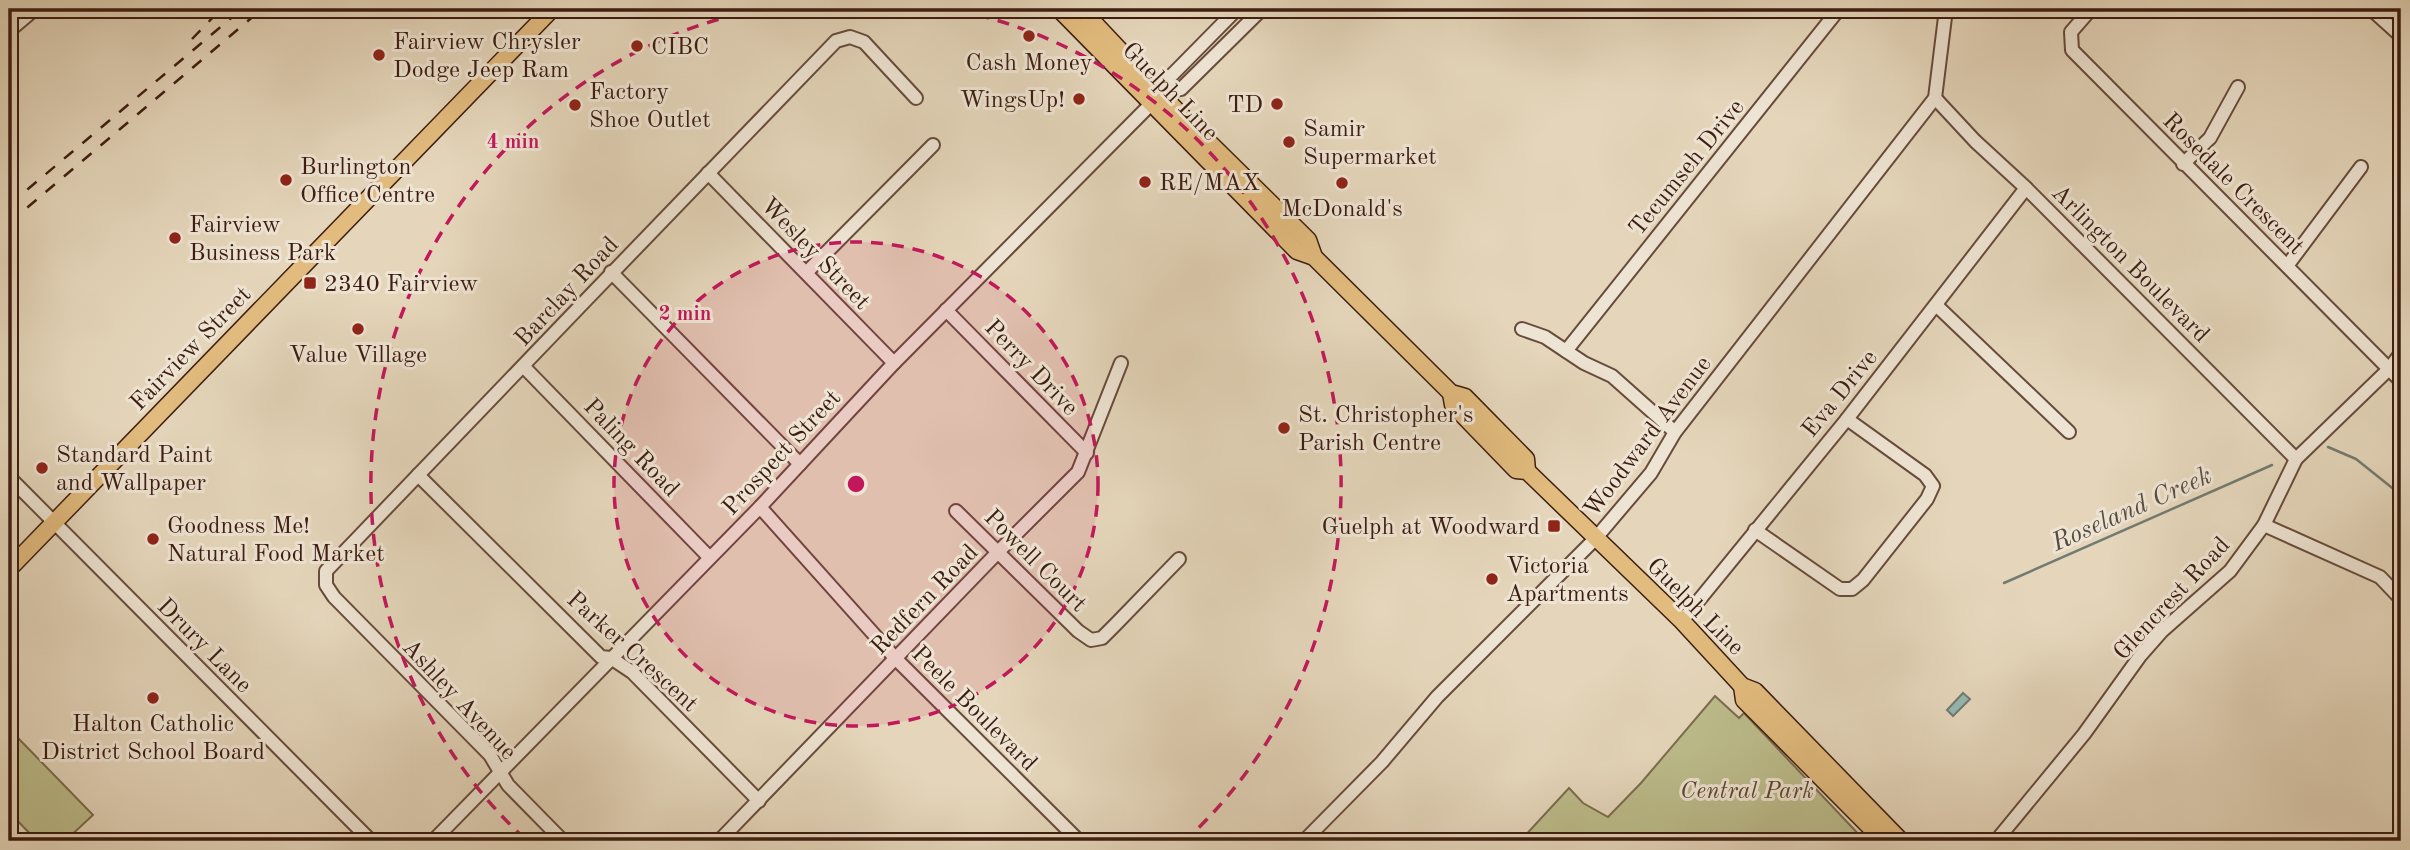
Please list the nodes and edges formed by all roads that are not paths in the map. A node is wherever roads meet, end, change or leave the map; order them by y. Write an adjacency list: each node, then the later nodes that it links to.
1 (35, 9): 12 (street)
2 (552, 9): 45 (main road, Fairview Street)
3 (1059, 9): 15 (main road, Guelph Line)
4 (1081, 9): 15 (main road, Guelph Line)
5 (1237, 9): 15 (street, Prospect Street)
6 (1262, 9): 15 (street, Prospect Street)
7 (1839, 9): 28 (street, Tecumseh Drive)
8 (1946, 9): 16 (street)
9 (2091, 9): 18 (street, Rosedale Crescent)
10 (2371, 9): 11 (street)
11 (2398, 27)
12 (9, 31)
13 (2238, 87): 18 (street)
14 (916, 98): 20 (street, Barclay Road)
15 (1156, 98): 26 (street, Prospect Street); 48 (main road, Guelph Line)
16 (1935, 98): 21 (street, Arlington Boulevard); 36 (street, Woodward Avenue)
17 (933, 145): 24 (street)
18 (2183, 164): 22 (street, Rosedale Crescent)
19 (2361, 167): 22 (street)
20 (708, 173): 23 (street, Barclay Road); 24 (street, Wesley Street)
21 (2026, 188): 25 (street, Eva Drive); 39 (street, Arlington Boulevard)
22 (2287, 266): 33 (street, Rosedale Crescent)
23 (611, 272): 32 (street, Barclay Road); 40 (street)
24 (807, 272): 30 (street, Wesley Street)
25 (1936, 305): 35 (street, Eva Drive); 37 (street)
26 (946, 310): 30 (street, Prospect Street); 38 (street, Perry Drive)
27 (1522, 329): 28 (street)
28 (1566, 351): 36 (street)
29 (2401, 354): 33 (street, Glencrest Road)
30 (894, 363): 40 (street, Prospect Street)
31 (1121, 363): 38 (street, Redfern Road)
32 (524, 367): 41 (street, Barclay Road); 50 (street, Paling Road)
33 (2389, 369): 34 (street, Rosedale Crescent); 39 (street, Glencrest Road)
34 (2401, 381)
35 (1847, 419): 47 (street, Eva Drive); 47 (street)
36 (1675, 432): 48 (street, Woodward Avenue)
37 (2069, 432)
38 (1087, 453): 49 (street, Redfern Road)
39 (2296, 459): 46 (street, Glencrest Road)
40 (800, 464): 43 (street, Prospect Street)
41 (418, 475): 53 (street, Barclay Road); 56 (street, Parker Crescent)
42 (9, 477): 45 (street, Drury Lane)
43 (760, 508): 50 (street, Prospect Street); 57 (street, Peele Boulevard)
44 (957, 511): 49 (street, Powell Court)
45 (53, 523): 52 (main road, Fairview Street); 61 (street, Drury Lane)
46 (2264, 526): 54 (street); 69 (street, Glencrest Road)
47 (1755, 530): 55 (street, Eva Drive)
48 (1595, 539): 55 (main road, Guelph Line); 66 (street, Woodward Avenue)
49 (999, 551): 51 (street, Powell Court); 57 (street, Redfern Road)
50 (709, 557): 56 (street, Prospect Street)
51 (1180, 559)
52 (9, 569)
53 (326, 584): 59 (street, Ashley Avenue)
54 (2401, 599)
55 (1682, 621): 58 (main road, Guelph Line)
56 (611, 658): 59 (street, Prospect Street); 60 (street, Parker Crescent)
57 (896, 659): 60 (street, Redfern Road); 65 (street, Peele Boulevard)
58 (1742, 686): 67 (main road, Guelph Line); 68 (main road, Guelph Line)
59 (502, 772): 62 (street, Prospect Street); 63 (street, Ashley Avenue)
60 (759, 801): 64 (street, Redfern Road)
61 (372, 841)
62 (433, 841)
63 (563, 841)
64 (719, 841)
65 (1079, 841)
66 (1304, 841)
67 (1884, 841)
68 (1901, 841)
69 (1996, 841)

